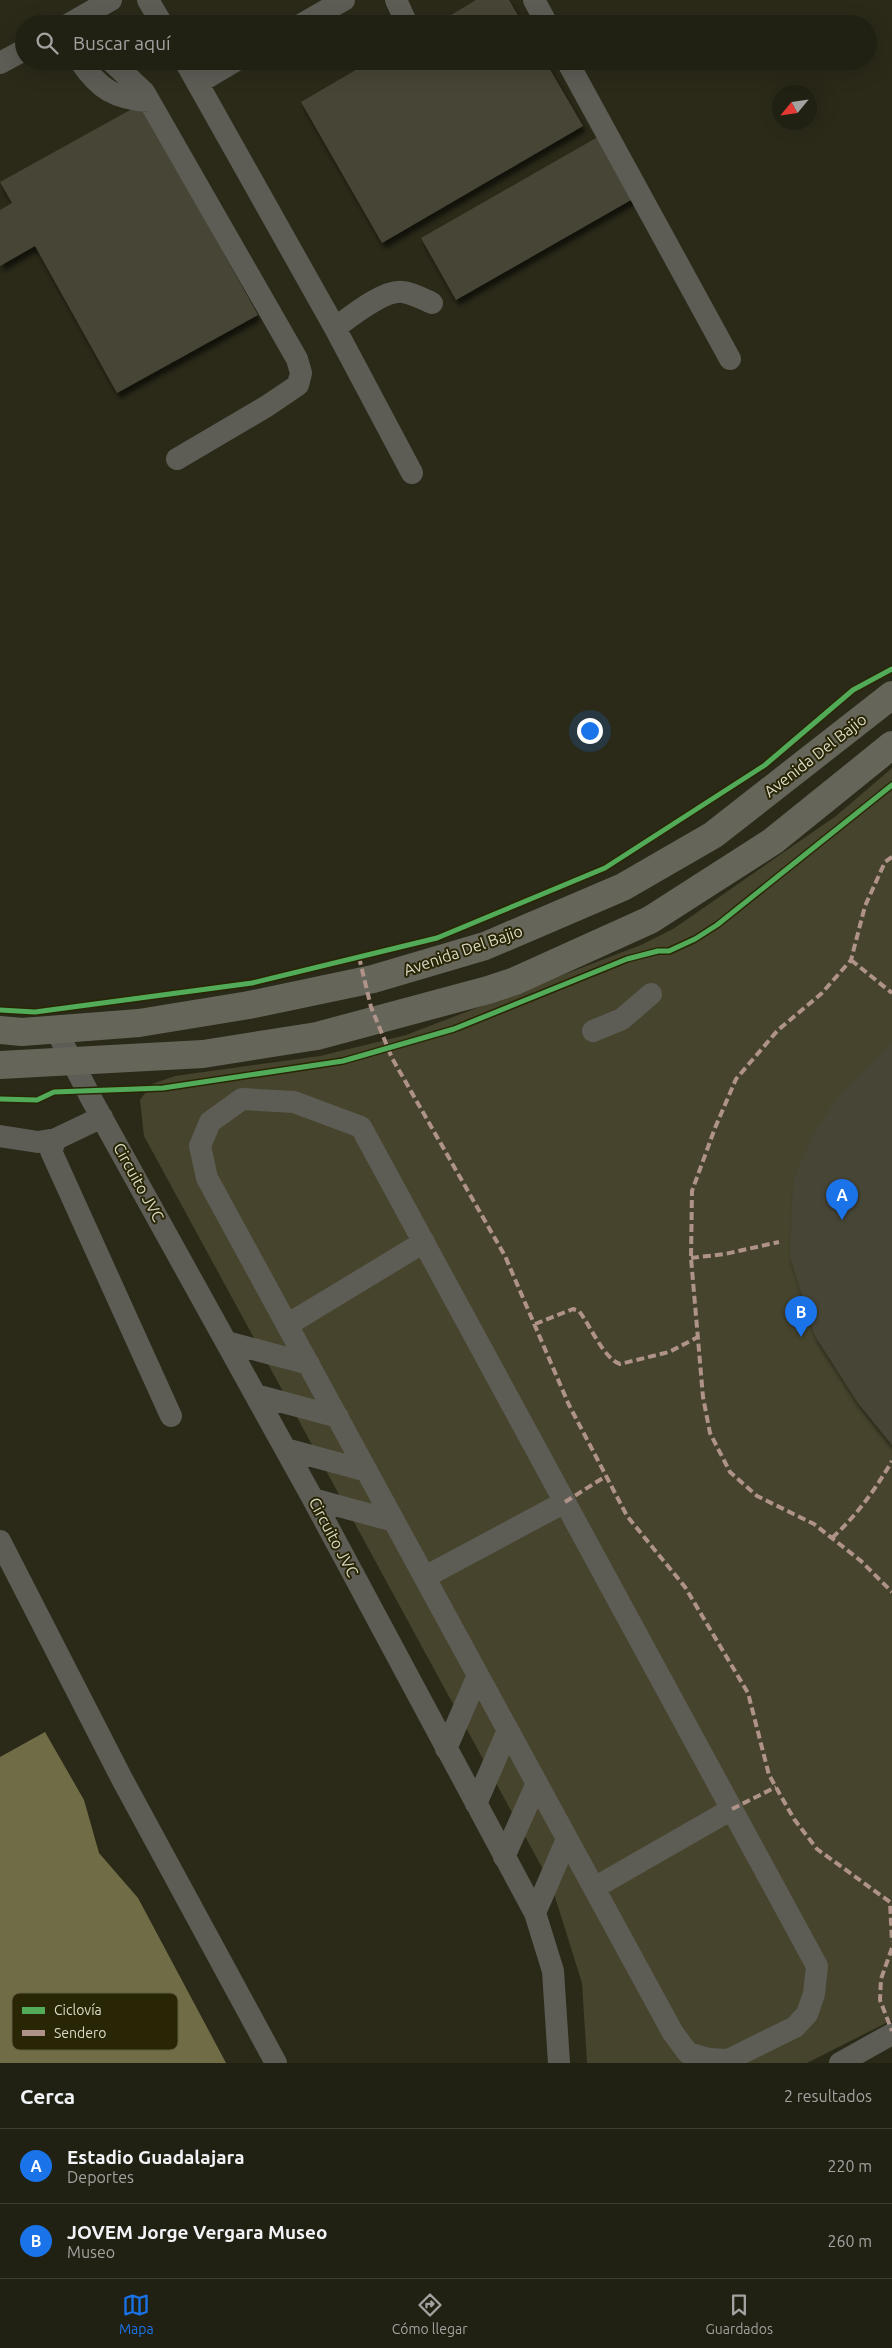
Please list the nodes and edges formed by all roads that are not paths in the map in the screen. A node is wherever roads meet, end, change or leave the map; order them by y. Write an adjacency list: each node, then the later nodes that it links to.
1 (111, 0): 6 (lane)
2 (148, 0): 7 (lane)
3 (344, 0): 8 (lane)
4 (396, 0): 9 (lane)
5 (534, 0): 10 (lane)
6 (88, 15)
7 (157, 15)
8 (318, 15)
9 (404, 15)
10 (542, 15)
11 (15, 55): 12 (lane)
12 (0, 64)
13 (87, 70): 19 (lane)
14 (107, 70): 19 (lane)
15 (120, 70): 21 (lane)
16 (190, 70): 20 (lane)
17 (220, 70): 20 (lane)
18 (572, 70): 24 (lane)
19 (95, 81): 21 (lane)
20 (198, 83): 23 (lane)
21 (149, 100): 25 (lane)
22 (432, 303): 23 (lane)
23 (335, 328): 26 (lane)
24 (730, 359)
25 (177, 459)
26 (412, 472)
27 (892, 695): 31 (main road, Avenida Del Bajio)
28 (892, 746): 33 (main road)
29 (651, 994): 32 (lane)
30 (0, 1030): 31 (main road, Avenida Del Bajio)
31 (56, 1030): 33 (lane, Circuito JVC)
32 (593, 1031)
33 (73, 1062): 34 (main road); 35 (lane, Circuito JVC)
34 (0, 1065)
35 (102, 1117): 37 (lane); 40 (lane, Circuito JVC)
36 (0, 1136): 37 (lane)
37 (56, 1139): 43 (lane)
38 (424, 1242): 39 (lane); 39 (lane); 48 (lane)
39 (287, 1325): 41 (lane)
40 (227, 1342): 41 (lane); 42 (lane, Circuito JVC)
41 (309, 1364): 44 (lane)
42 (256, 1395): 44 (lane); 45 (lane, Circuito JVC)
43 (171, 1416)
44 (338, 1417): 46 (lane)
45 (286, 1449): 46 (lane); 47 (lane, Circuito JVC)
46 (367, 1471): 49 (lane)
47 (313, 1499): 49 (lane); 54 (lane, Circuito JVC)
48 (565, 1502): 51 (lane); 57 (lane)
49 (394, 1521): 51 (lane)
50 (0, 1541): 63 (lane)
51 (425, 1577): 52 (lane)
52 (478, 1675): 53 (lane); 54 (lane)
53 (508, 1730): 55 (lane); 56 (lane)
54 (446, 1749): 56 (lane, Circuito JVC)
55 (537, 1783): 58 (lane); 59 (lane)
56 (476, 1804): 59 (lane, Circuito JVC)
57 (732, 1809): 60 (lane); 60 (lane)
58 (567, 1839): 60 (lane); 61 (lane)
59 (504, 1857): 61 (lane, Circuito JVC)
60 (594, 1888)
61 (535, 1913): 64 (lane, Circuito JVC)
62 (892, 2034): 65 (lane)
63 (276, 2063)
64 (558, 2063)
65 (840, 2063)

